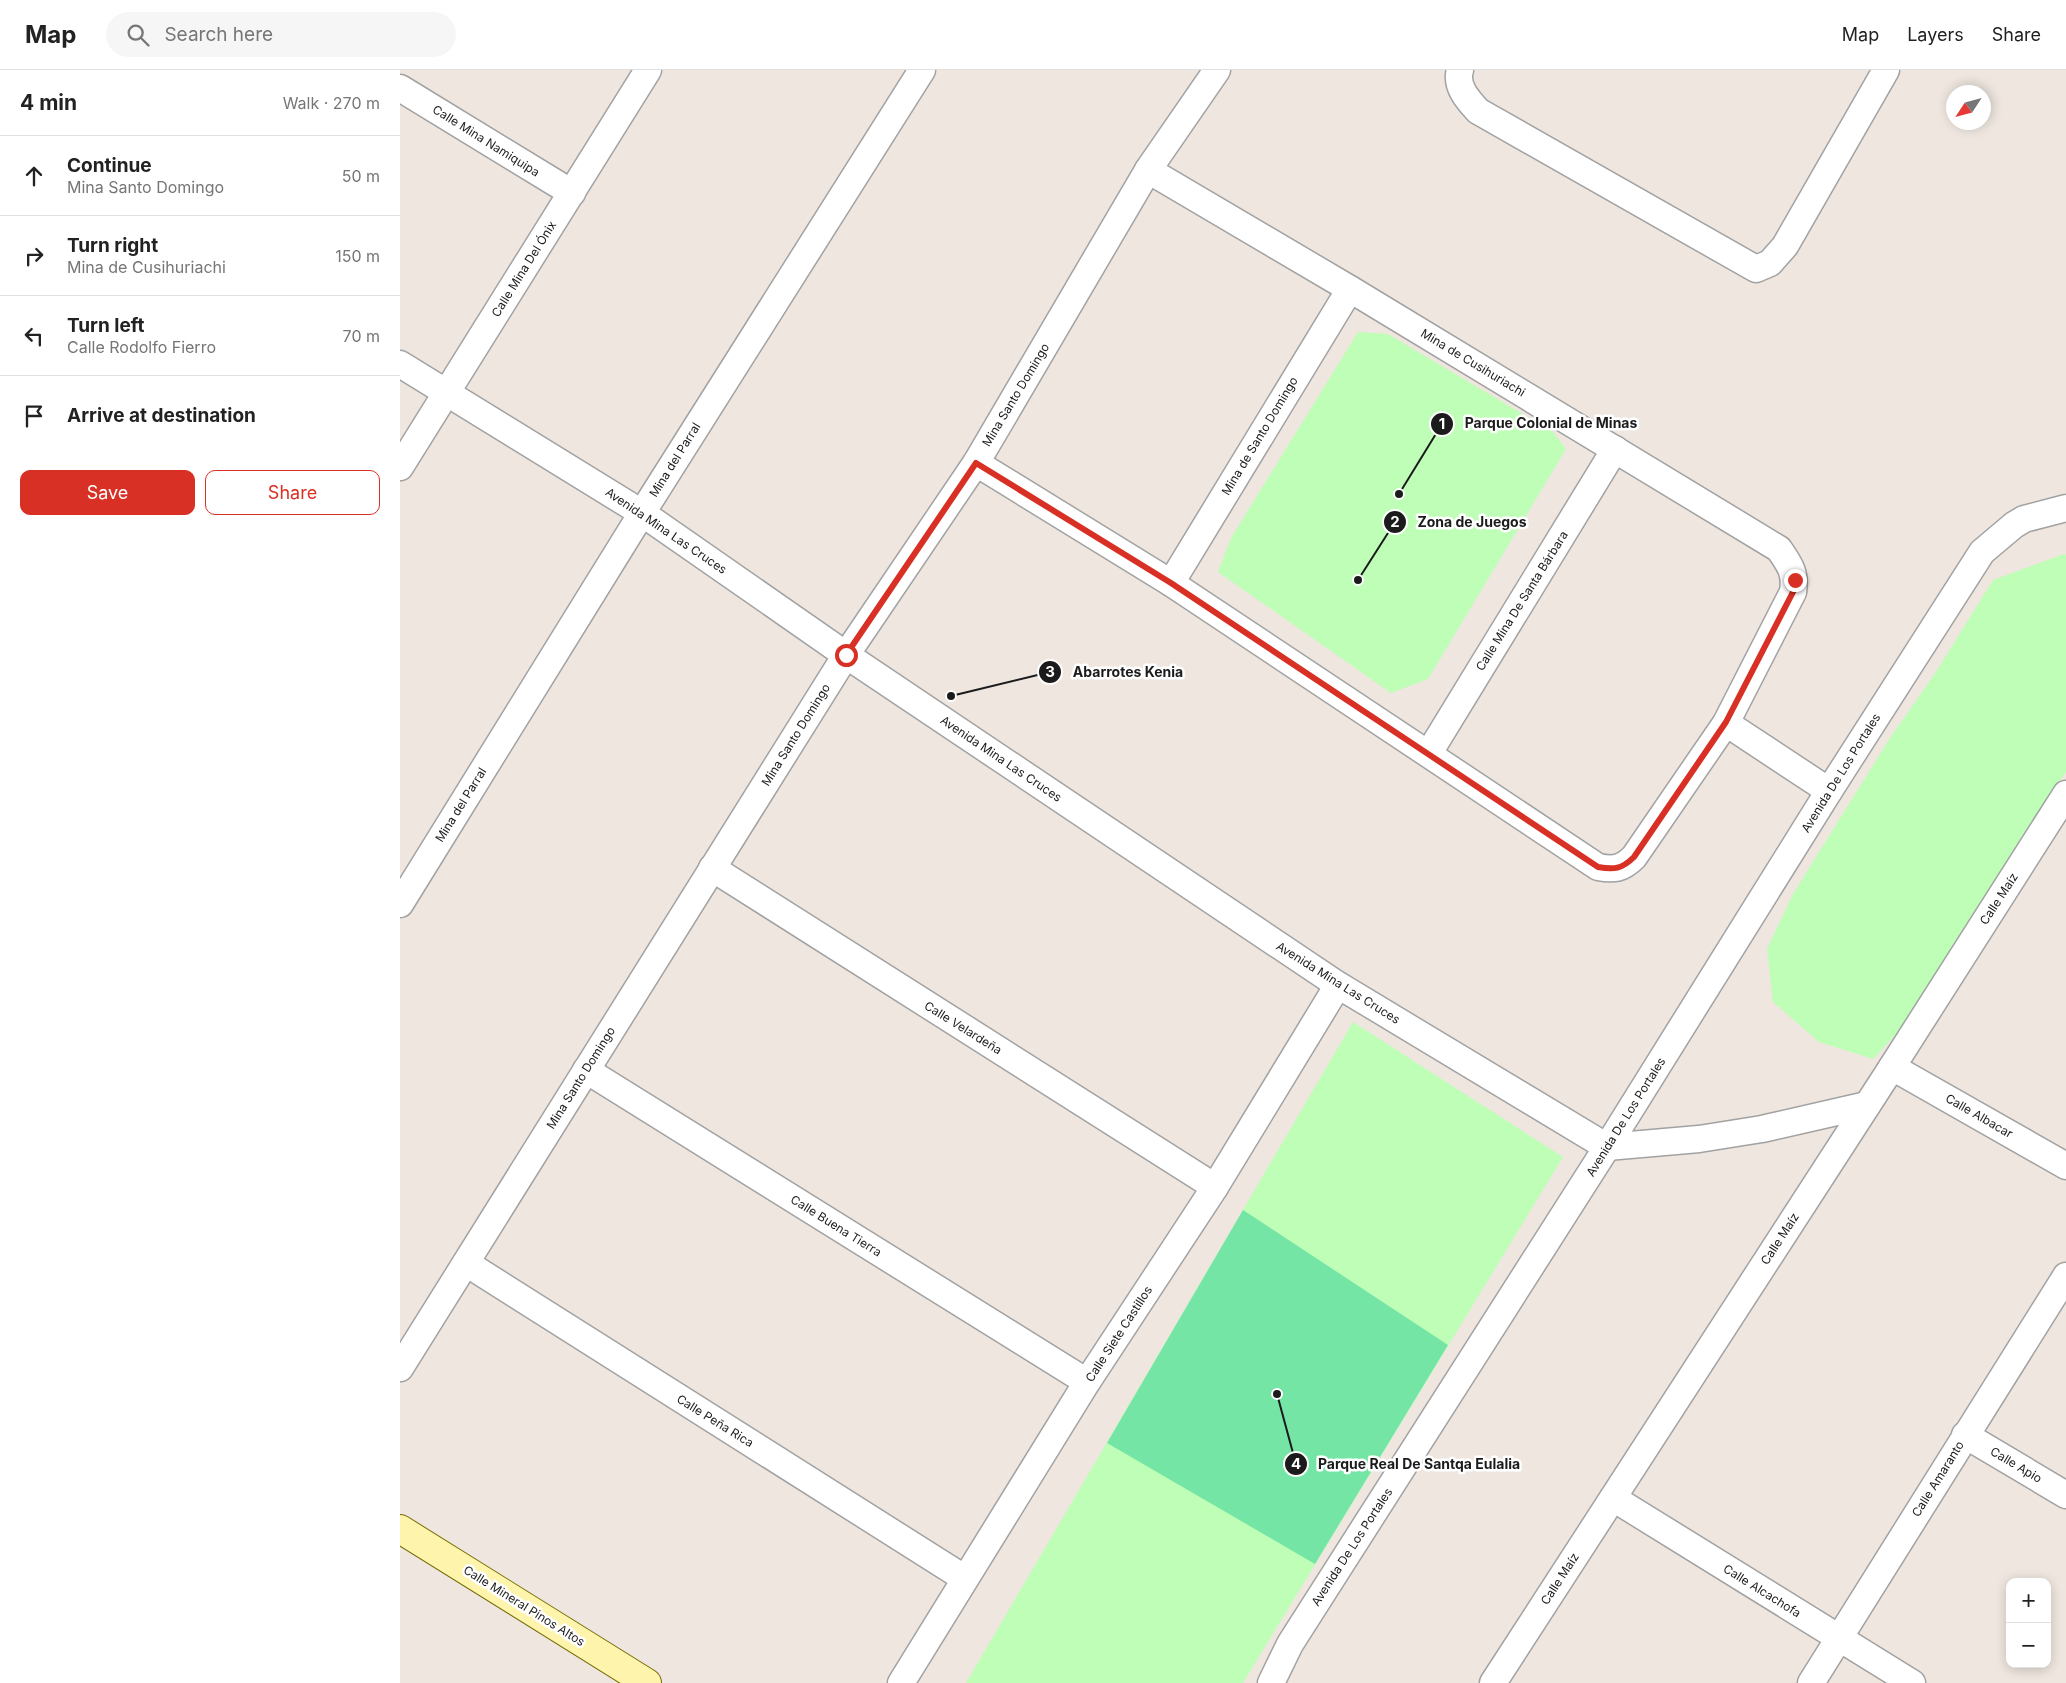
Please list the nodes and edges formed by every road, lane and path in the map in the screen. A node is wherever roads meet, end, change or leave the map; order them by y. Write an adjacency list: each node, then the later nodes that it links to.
1 (648, 70): 8 (street, Calle Mina Del Ónix)
2 (922, 70): 16 (street, Mina del Parral)
3 (1460, 70): 4 (street)
4 (1886, 70)
5 (1214, 74): 7 (street, Mina Santo Domingo)
6 (400, 88): 8 (street, Calle Mina Namiquipa)
7 (1148, 170): 9 (street, Mina de Cusihuriachi); 13 (street, Mina Santo Domingo)
8 (572, 194): 11 (street, Calle Mina Del Ónix)
9 (1350, 289): 12 (street, Mina de Cusihuriachi); 17 (street, Mina de Santo Domingo)
10 (400, 364): 11 (street, Avenida Mina Las Cruces)
11 (447, 392): 14 (street, Calle Mina Del Ónix); 16 (street, Avenida Mina Las Cruces)
12 (1615, 449): 19 (street, Mina de Cusihuriachi); 20 (street, Calle Mina De Santa Bárbara)
13 (976, 463): 17 (street); 18 (street, Mina Santo Domingo)
14 (400, 467)
15 (2066, 508): 21 (street, Avenida De Los Portales)
16 (642, 513): 18 (street, Avenida Mina Las Cruces); 24 (street, Mina del Parral)
17 (1171, 583): 20 (street)
18 (846, 655): 23 (street, Mina Santo Domingo); 25 (street, Avenida Mina Las Cruces)
19 (1726, 722): 20 (street); 21 (street)
20 (1429, 753)
21 (1829, 791): 29 (street, Avenida De Los Portales)
22 (2066, 794): 26 (street, Calle Maíz)
23 (712, 868): 27 (street, Mina Santo Domingo); 31 (street, Calle Velardeña)
24 (400, 904)
25 (1338, 985): 29 (street, Avenida Mina Las Cruces); 31 (street, Calle Siete Castillos)
26 (1892, 1067): 28 (street, Calle Maíz); 30 (street, Calle Albacar)
27 (586, 1070): 32 (street, Mina Santo Domingo); 35 (street, Calle Buena Tierra)
28 (1867, 1105): 29 (street); 38 (street, Calle Maíz)
29 (1607, 1147): 44 (street, Avenida De Los Portales)
30 (2066, 1166)
31 (1215, 1187): 35 (street, Calle Siete Castillos)
32 (466, 1263): 34 (street, Mina Santo Domingo); 40 (street, Calle Peña Rica)
33 (2066, 1276): 36 (street, Calle Amaranto)
34 (400, 1368)
35 (1087, 1382): 40 (street, Calle Siete Castillos)
36 (1965, 1434): 37 (street, Calle Apio); 41 (street, Calle Amaranto)
37 (2066, 1495)
38 (1613, 1498): 41 (street, Calle Alcachofa); 45 (street, Calle Maíz)
39 (400, 1529): 42 (main road, Calle Mineral Pinos Altos)
40 (964, 1578): 43 (street, Calle Siete Castillos)
41 (1839, 1639): 46 (street, Calle Amaranto); 47 (street, Calle Alcachofa)
42 (647, 1683)
43 (901, 1683)
44 (1271, 1683)
45 (1493, 1683)
46 (1811, 1683)
47 (1912, 1683)

